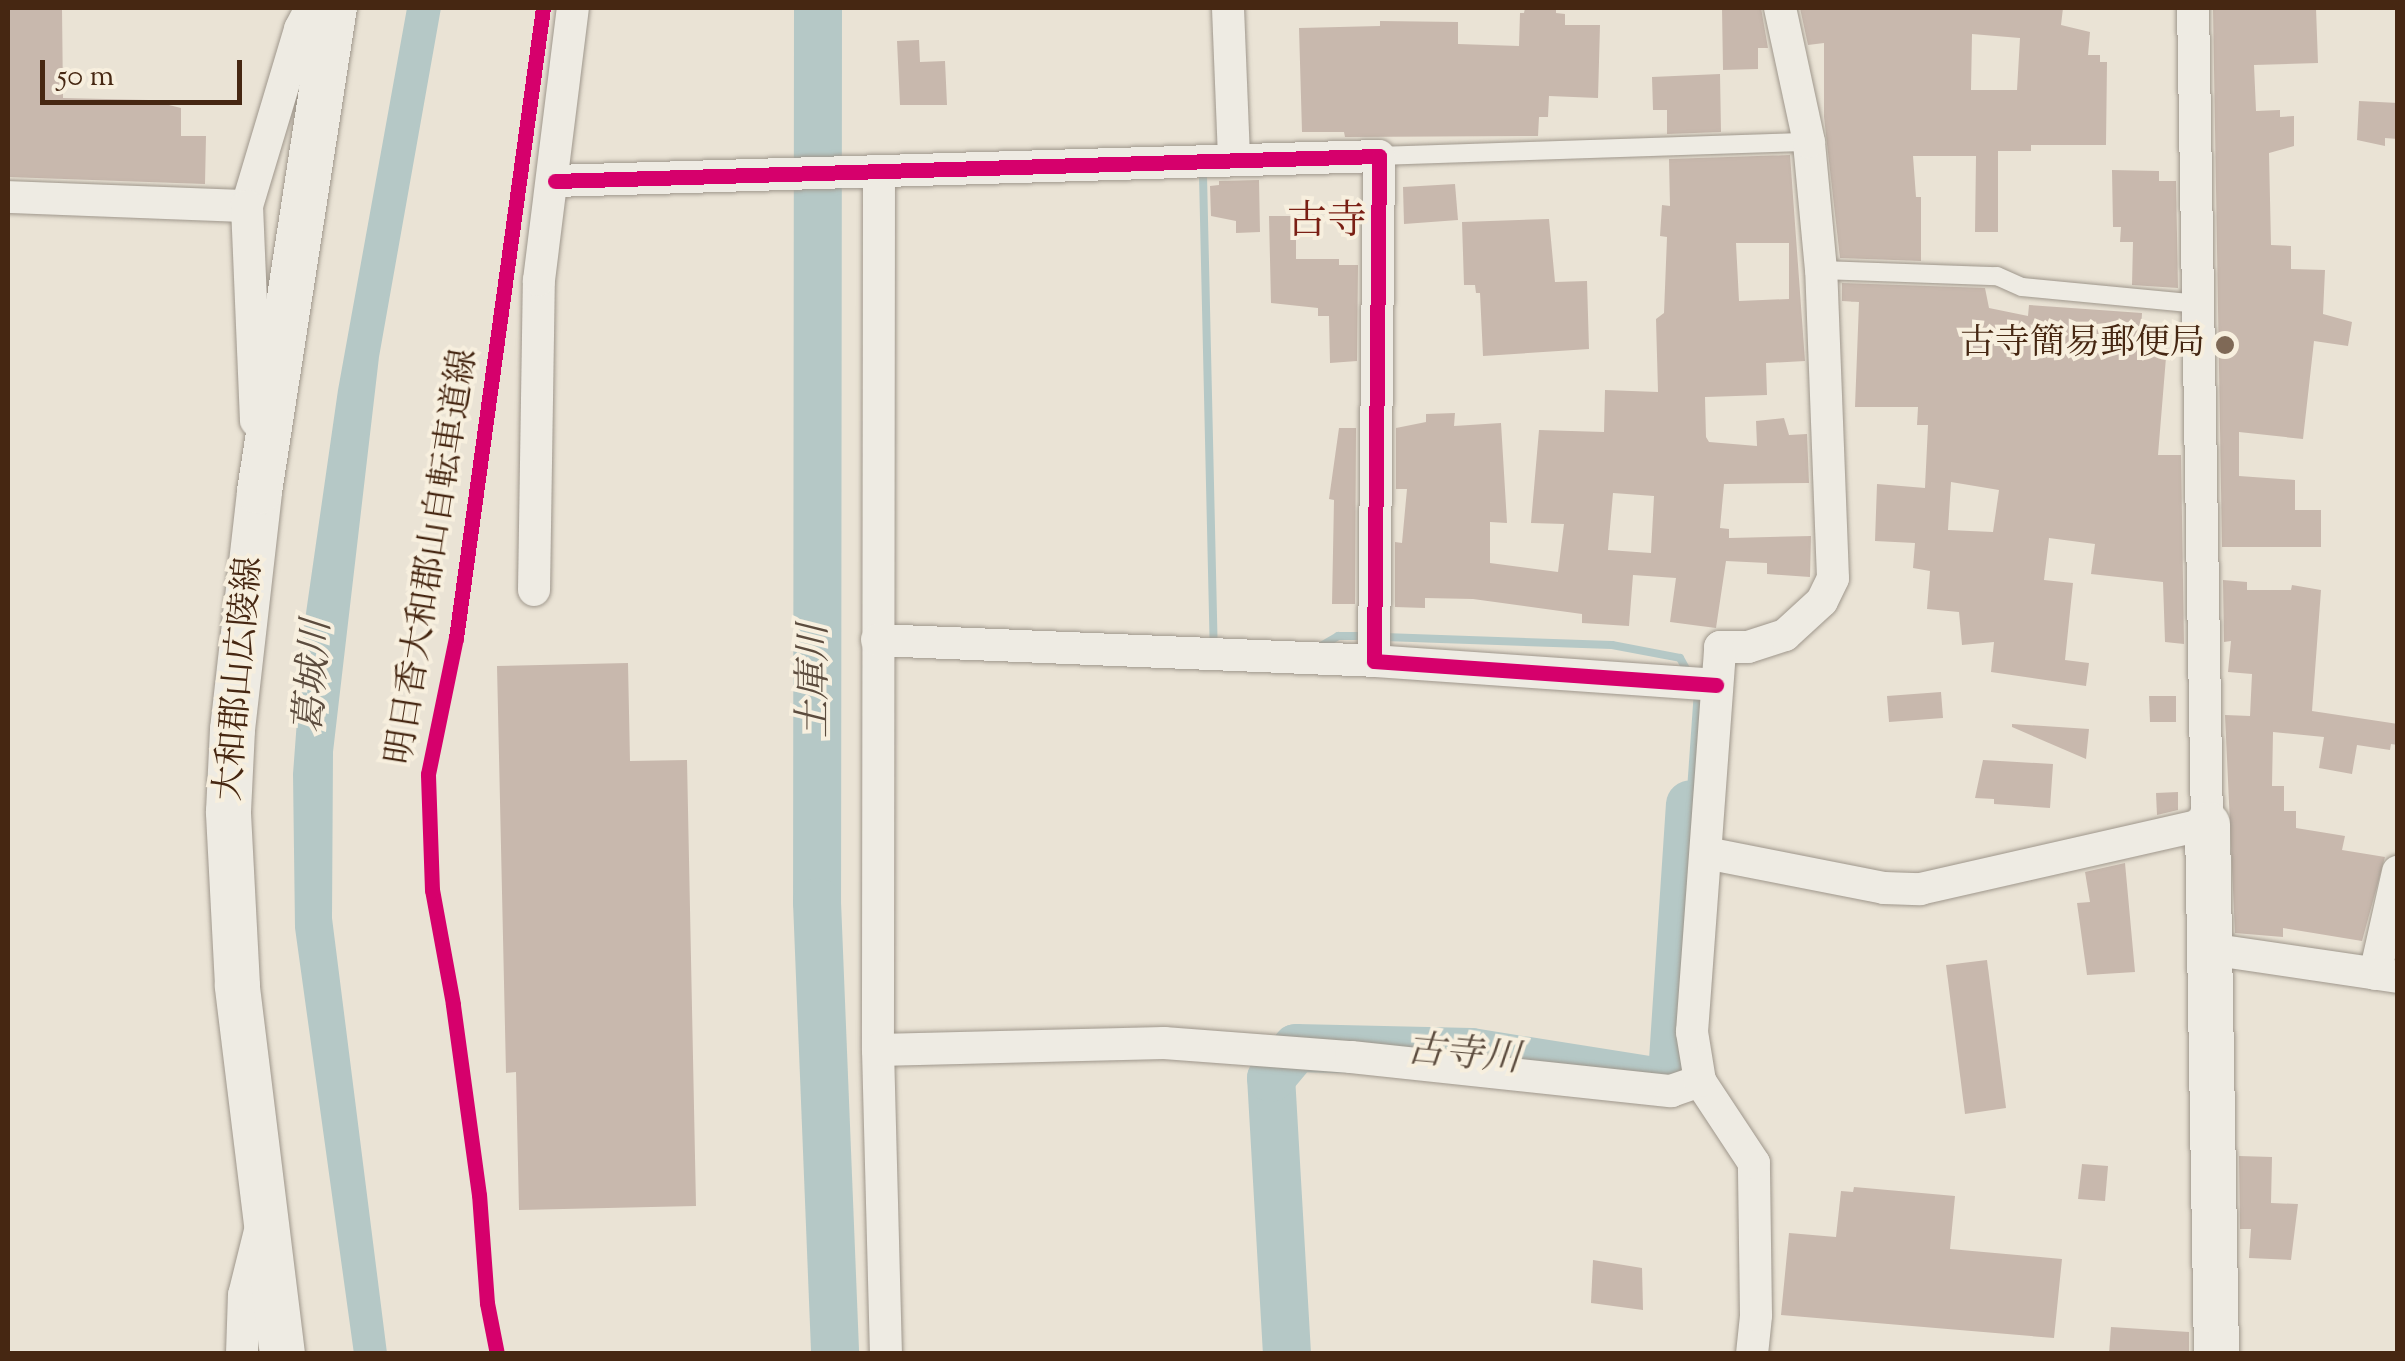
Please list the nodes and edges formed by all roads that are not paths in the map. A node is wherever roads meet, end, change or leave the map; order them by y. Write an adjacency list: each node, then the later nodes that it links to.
1 (311, 8): 13 (street)
2 (334, 8): 16 (main road, 大和郡山広陵線)
3 (573, 8): 11 (street)
4 (1228, 8): 9 (street)
5 (1780, 8): 7 (street)
6 (2192, 8): 15 (street)
7 (1809, 142): 8 (lane); 14 (street)
8 (1379, 156): 9 (street); 19 (street)
9 (1234, 158): 10 (street)
10 (864, 174): 11 (street); 18 (street)
11 (554, 181): 17 (street)
12 (8, 198): 13 (street)
13 (247, 206): 16 (street)
14 (1821, 270): 15 (lane); 20 (street)
15 (2199, 304): 21 (street)
16 (259, 491): 28 (main road, 大和郡山広陵線)
17 (534, 590)
18 (877, 640): 19 (street); 26 (street)
19 (1374, 661): 20 (street)
20 (1716, 685): 22 (street)
21 (2207, 824): 22 (street); 24 (main road)
22 (1706, 853): 27 (street)
23 (2398, 872): 25 (street)
24 (2209, 949): 25 (street); 33 (main road)
25 (2386, 976)
26 (878, 1050): 27 (street); 31 (street)
27 (1700, 1081): 32 (street)
28 (263, 1217): 29 (street); 30 (main road, 大和郡山広陵線)
29 (242, 1354)
30 (282, 1354)
31 (886, 1354)
32 (1752, 1354)
33 (2216, 1354)

